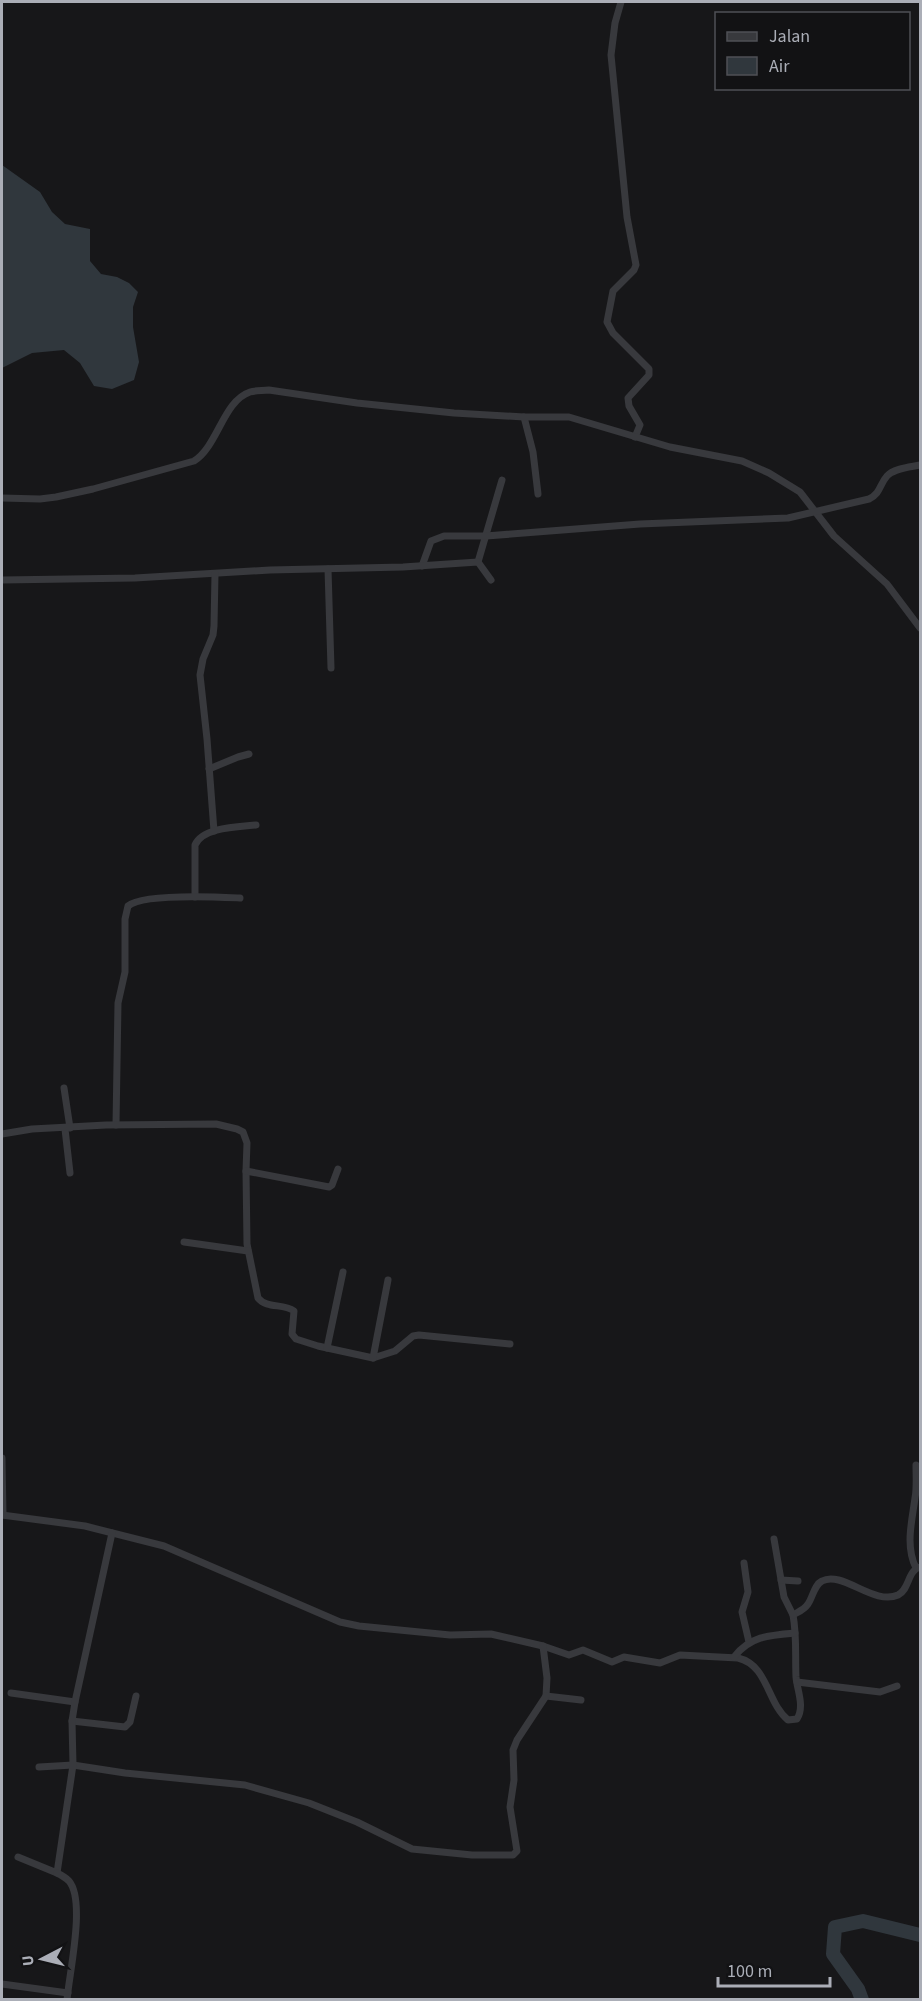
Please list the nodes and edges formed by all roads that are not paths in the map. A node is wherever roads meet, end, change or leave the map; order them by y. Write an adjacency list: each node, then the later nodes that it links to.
1 (621, 2): 3 (street)
2 (524, 417): 3 (street); 6 (street); 7 (street)
3 (635, 437): 9 (street)
4 (921, 465): 9 (street)
5 (502, 480): 10 (street)
6 (538, 494)
7 (2, 498): 8 (street)
8 (2, 507)
9 (815, 513): 10 (street); 17 (street)
10 (486, 536): 11 (street); 12 (street)
11 (478, 562): 12 (street); 16 (street)
12 (422, 566): 13 (street)
13 (328, 569): 14 (street); 18 (street)
14 (215, 574): 15 (street); 20 (street)
15 (2, 580)
16 (491, 580)
17 (921, 628)
18 (331, 668)
19 (249, 754): 20 (street)
20 (209, 769): 22 (street)
21 (256, 825): 22 (street)
22 (214, 831): 23 (street)
23 (195, 897): 24 (street); 26 (street)
24 (240, 898)
25 (64, 1088): 27 (street)
26 (116, 1125): 27 (street); 30 (street)
27 (68, 1129): 28 (street); 31 (street)
28 (2, 1134)
29 (338, 1169): 30 (street)
30 (246, 1171): 33 (street)
31 (70, 1173)
32 (183, 1242): 33 (street)
33 (248, 1251): 37 (street)
34 (342, 1272): 37 (street)
35 (388, 1280): 38 (street)
36 (510, 1344): 38 (street)
37 (327, 1348): 38 (street)
38 (373, 1358)
39 (2, 1458): 42 (street)
40 (916, 1465): 41 (street)
41 (918, 1498): 46 (street)
42 (2, 1515): 43 (street)
43 (112, 1533): 52 (street); 60 (street)
44 (774, 1539): 47 (street)
45 (744, 1563): 51 (street)
46 (919, 1567): 49 (street)
47 (781, 1580): 48 (street); 49 (street)
48 (798, 1581)
49 (793, 1615): 50 (street)
50 (795, 1633): 51 (street); 54 (street)
51 (749, 1642): 53 (street)
52 (543, 1646): 53 (street); 57 (street)
53 (734, 1657): 54 (street)
54 (797, 1682): 55 (street)
55 (897, 1686)
56 (10, 1693): 60 (street)
57 (546, 1695): 59 (street); 62 (street)
58 (136, 1696): 61 (street)
59 (581, 1700)
60 (75, 1702): 61 (street)
61 (72, 1721): 62 (street)
62 (73, 1765): 63 (street); 65 (street)
63 (39, 1767)
64 (18, 1857): 65 (street)
65 (57, 1873): 67 (street)
66 (2, 1984): 67 (street)
67 (67, 1996)

